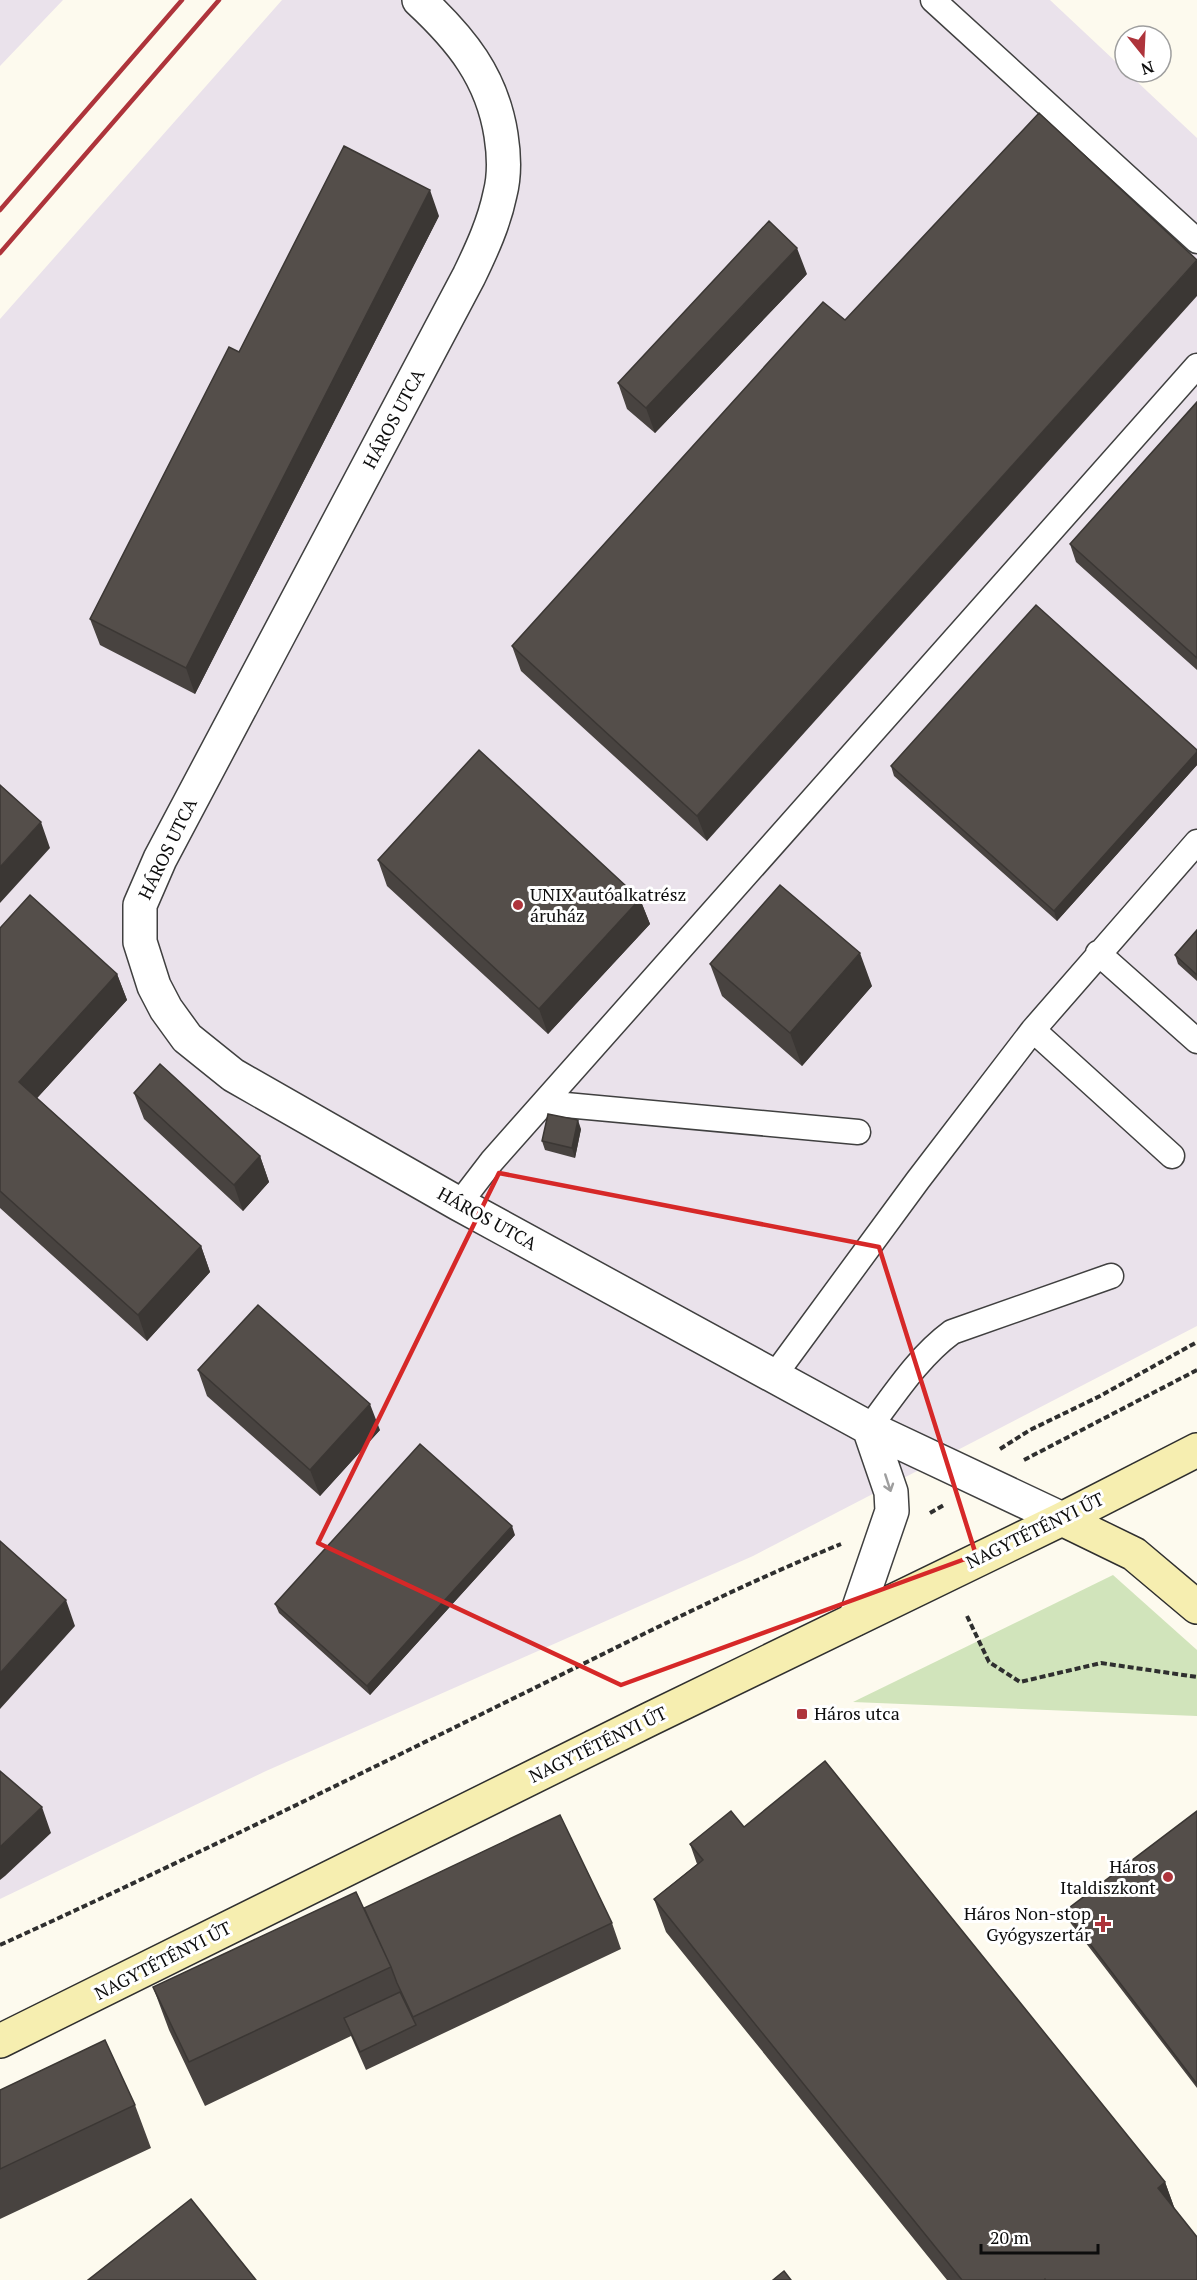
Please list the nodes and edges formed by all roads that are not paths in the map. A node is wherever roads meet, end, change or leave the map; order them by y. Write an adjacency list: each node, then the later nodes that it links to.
1 (419, 0): 12 (street, HÁROS UTCA)
2 (933, 0): 3 (lane)
3 (1197, 242)
4 (1197, 366): 9 (lane)
5 (1197, 842): 6 (lane)
6 (1098, 953): 7 (lane); 8 (lane)
7 (1032, 1030): 11 (lane); 14 (lane)
8 (1197, 1041)
9 (544, 1103): 10 (lane); 12 (lane)
10 (858, 1132)
11 (1172, 1156)
12 (459, 1204): 14 (street, HÁROS UTCA)
13 (1112, 1276): 15 (lane)
14 (774, 1376): 15 (street, HÁROS UTCA)
15 (869, 1428): 17 (street, HÁROS UTCA); 19 (street, one-way to 19)
16 (1197, 1450): 17 (main road, NAGYTÉTÉNYI ÚT)
17 (1062, 1519): 18 (main road, HÁROS UTCA); 19 (main road, NAGYTÉTÉNYI ÚT)
18 (1197, 1607)
19 (855, 1619): 20 (main road, NAGYTÉTÉNYI ÚT)
20 (0, 2041)

